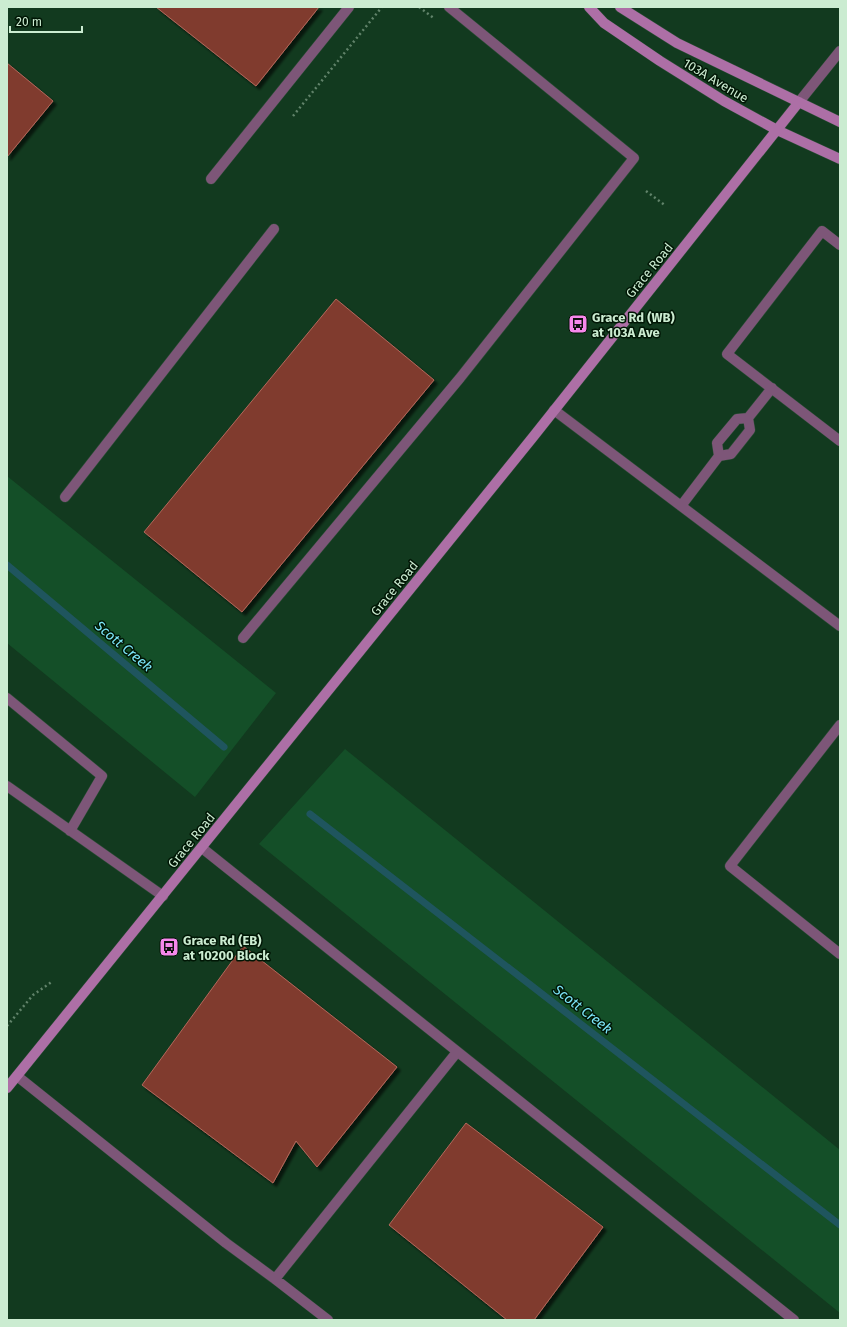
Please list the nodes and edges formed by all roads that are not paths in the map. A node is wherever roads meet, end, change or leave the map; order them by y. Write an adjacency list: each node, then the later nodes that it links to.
1 (349, 7): 10 (street)
2 (449, 7): 21 (street)
3 (589, 7): 8 (street, 103A Avenue)
4 (620, 7): 6 (street, 103A Avenue)
5 (840, 51): 6 (street)
6 (799, 102): 7 (street, 103A Avenue); 8 (street, Grace Road)
7 (840, 122)
8 (777, 130): 9 (street, 103A Avenue); 14 (street, Grace Road)
9 (840, 159)
10 (211, 179)
11 (274, 229): 18 (street)
12 (840, 245): 13 (street)
13 (772, 388): 15 (street); 16 (street)
14 (554, 410): 19 (street); 26 (street, Grace Road)
15 (748, 418): 17 (street); 17 (street)
16 (840, 441)
17 (719, 456): 19 (street)
18 (65, 497)
19 (681, 506): 20 (street)
20 (840, 626)
21 (243, 638)
22 (7, 698): 25 (street)
23 (840, 726): 28 (street)
24 (7, 786): 25 (street)
25 (70, 831): 27 (street)
26 (202, 848): 27 (street, Grace Road); 29 (street)
27 (163, 896): 30 (street, Grace Road)
28 (840, 954)
29 (457, 1052): 32 (street); 34 (street)
30 (17, 1076): 31 (street, Grace Road); 32 (street)
31 (7, 1088)
32 (275, 1279): 33 (street)
33 (328, 1320)
34 (794, 1320)

